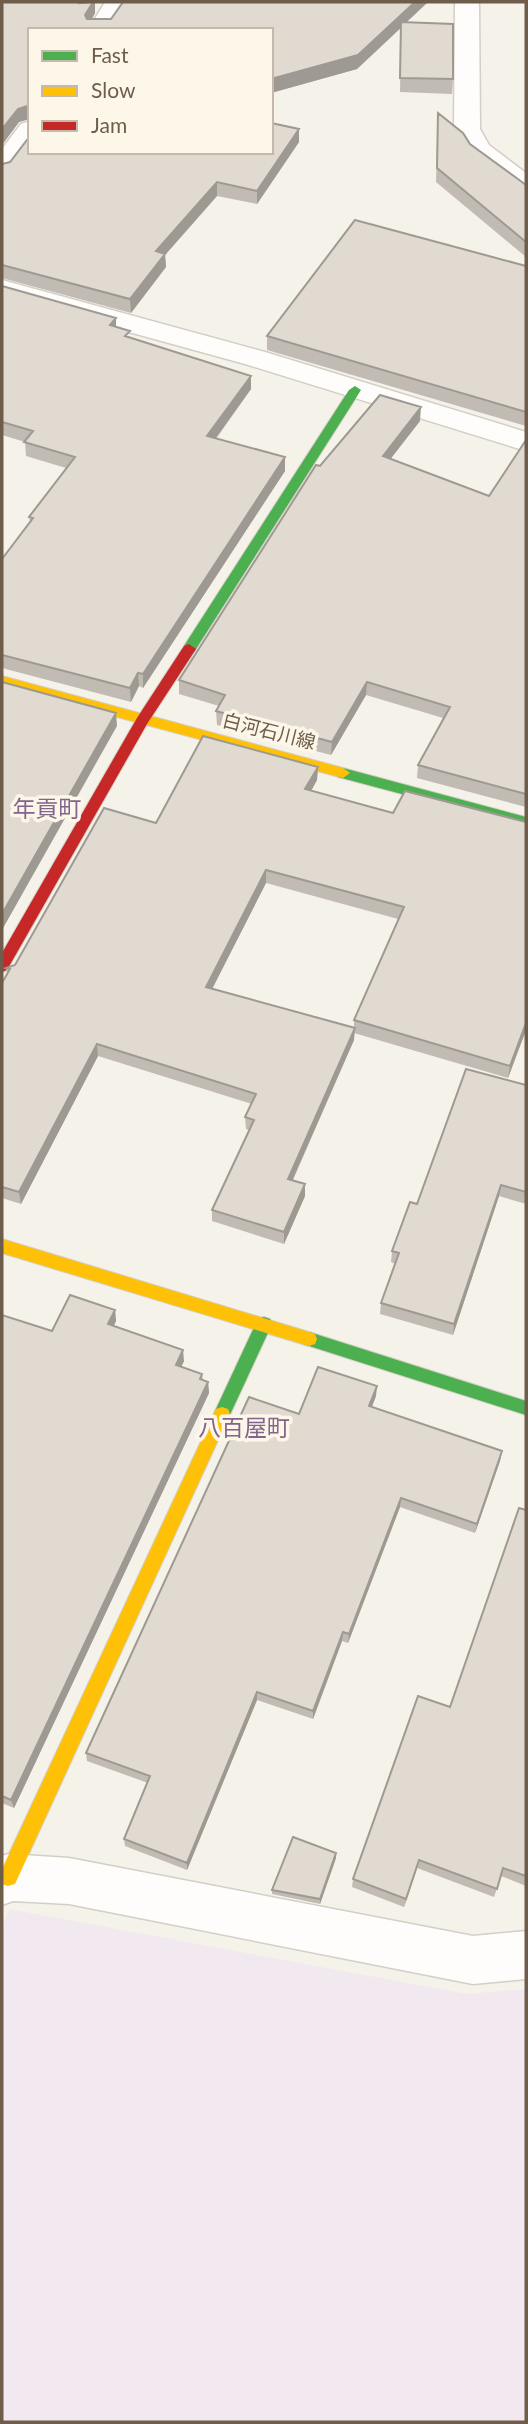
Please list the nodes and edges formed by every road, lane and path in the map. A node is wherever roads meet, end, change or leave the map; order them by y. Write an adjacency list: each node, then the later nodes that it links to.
1 (117, 2): 3 (street)
2 (467, 2): 6 (street)
3 (101, 28)
4 (17, 139): 5 (street)
5 (2, 167)
6 (526, 185)
7 (2, 288): 8 (street)
8 (355, 390): 9 (street); 11 (street)
9 (526, 442)
10 (2, 681): 11 (street, 白河石川線)
11 (142, 721): 12 (street, 白河石川線); 13 (street)
12 (526, 822)
13 (2, 966)
14 (2, 1246): 15 (street)
15 (264, 1324): 16 (street); 17 (street)
16 (526, 1408)
17 (5, 1880): 18 (street)
18 (526, 1955)

